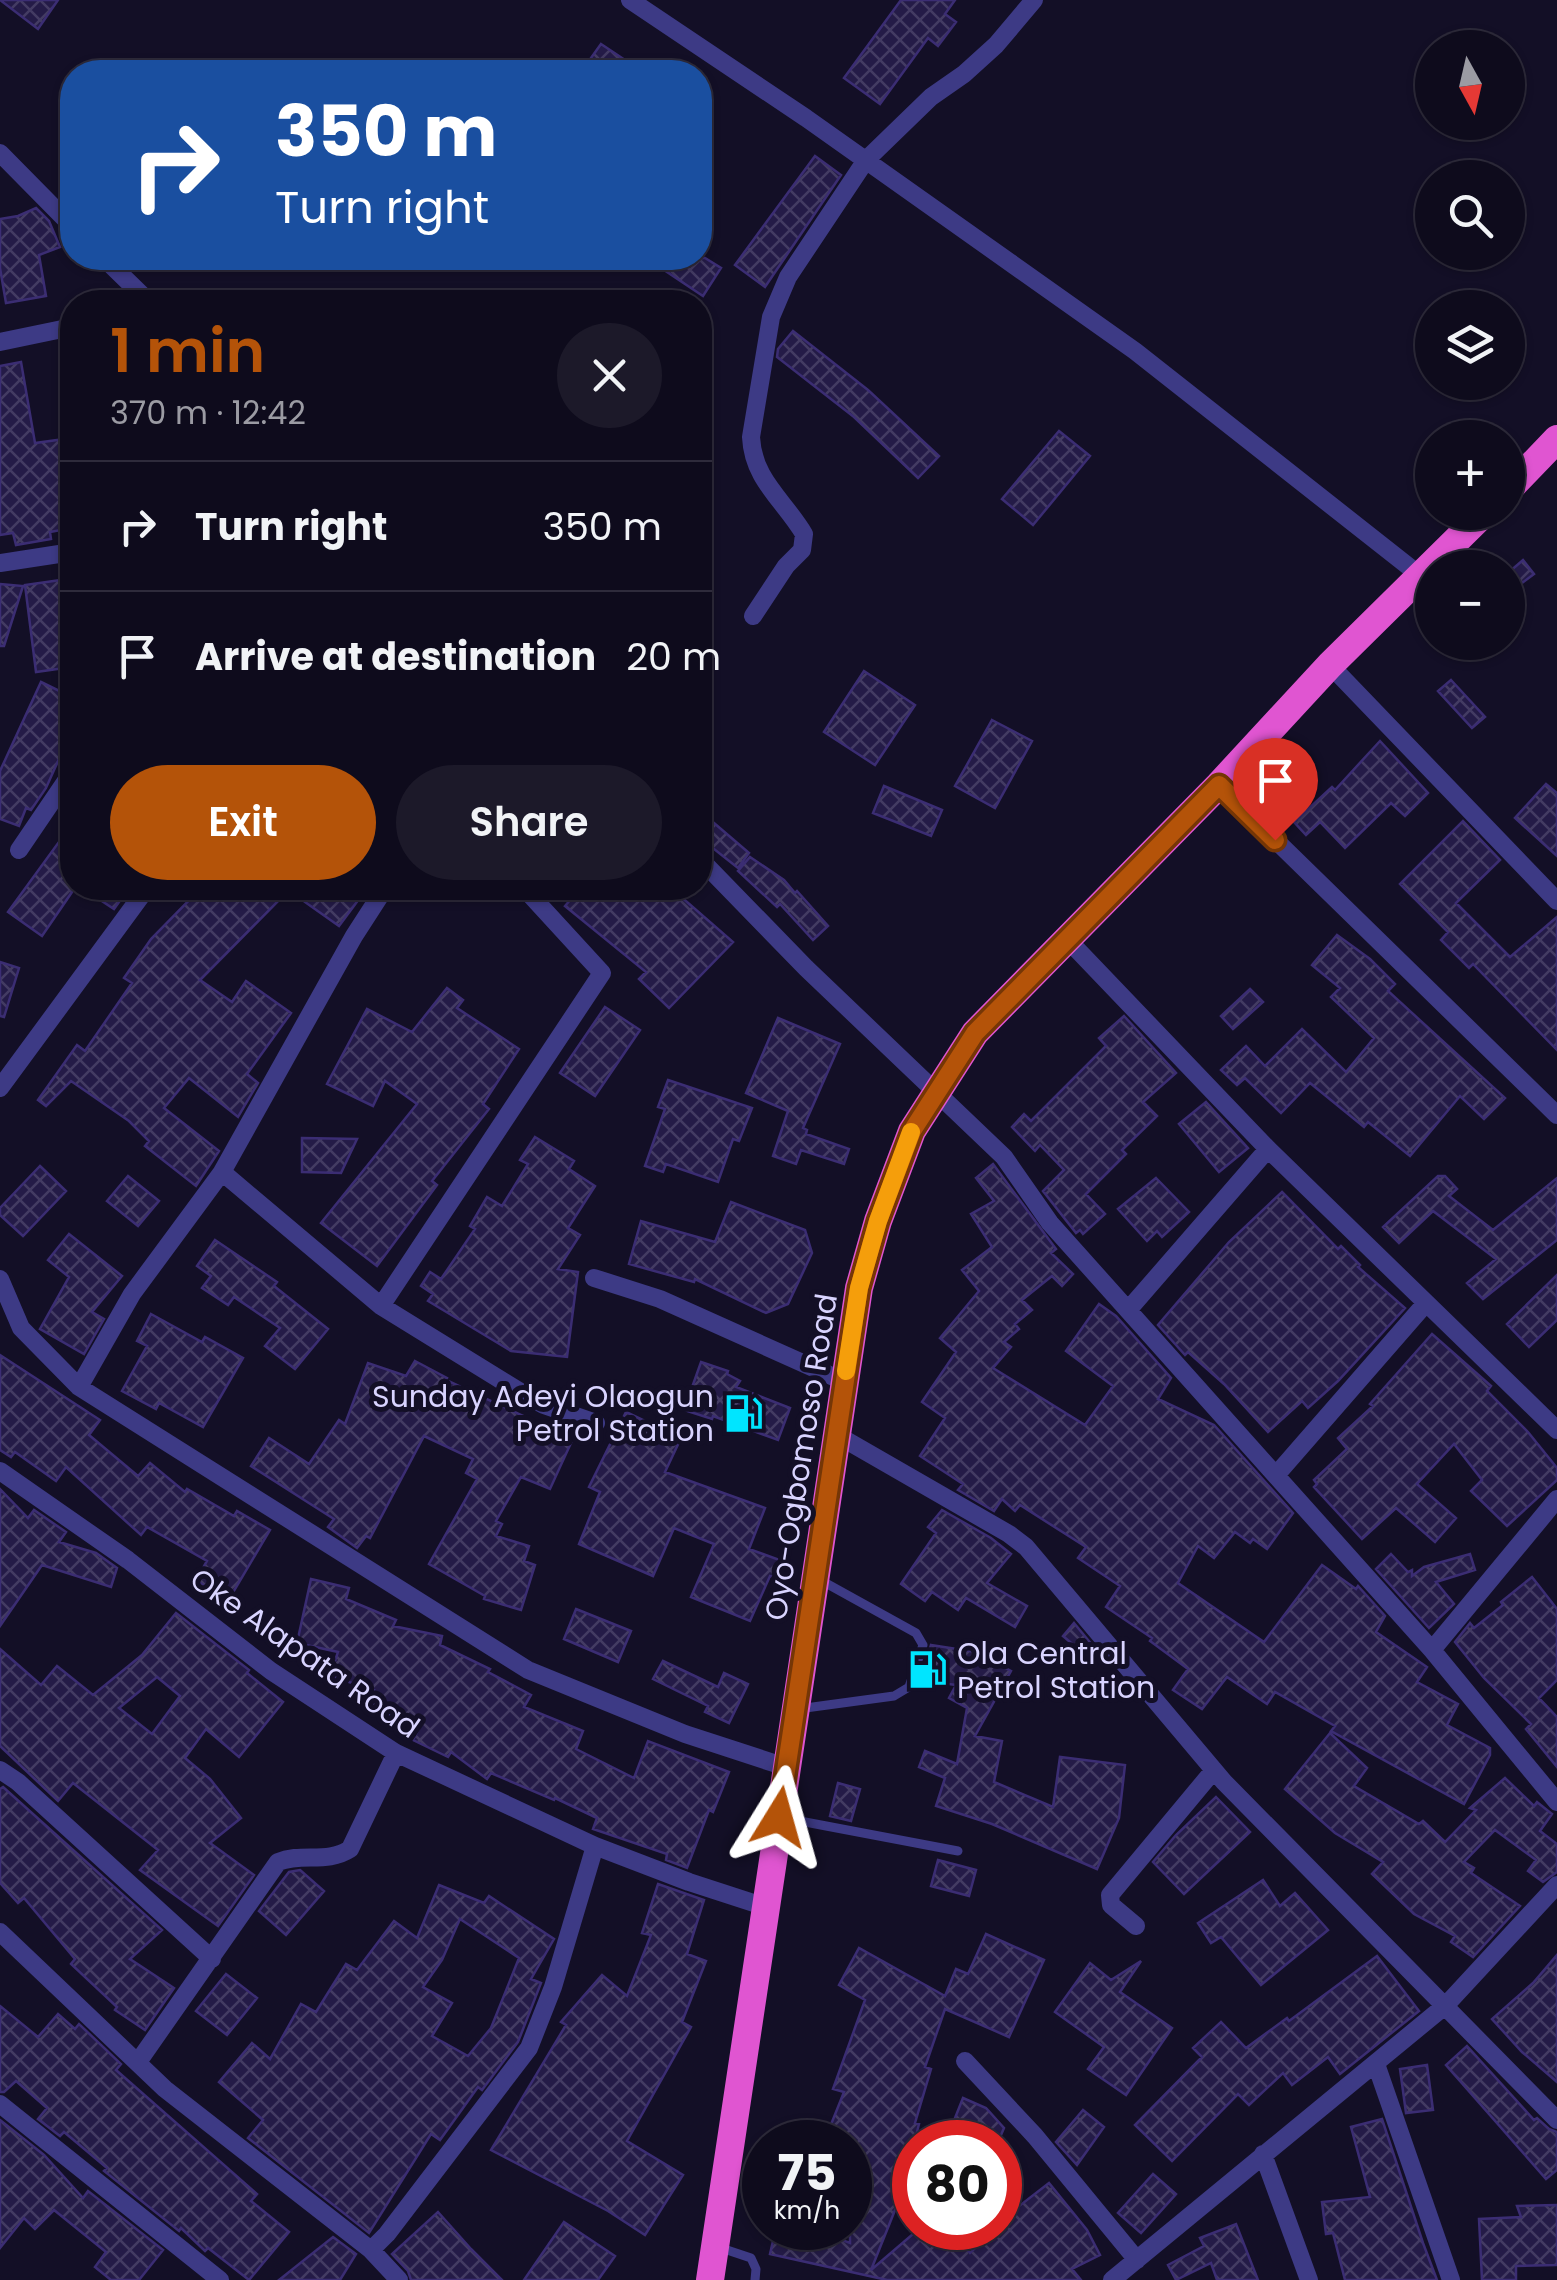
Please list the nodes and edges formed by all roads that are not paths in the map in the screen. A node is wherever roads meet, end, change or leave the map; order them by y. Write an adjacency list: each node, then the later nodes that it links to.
1 (630, 0): 4 (street)
2 (1034, 0): 4 (street)
3 (0, 154): 5 (street)
4 (866, 160): 16 (street); 18 (street)
5 (60, 214)
6 (116, 270): 7 (street)
7 (136, 290)
8 (60, 330): 9 (street)
9 (0, 342)
10 (1556, 441): 11 (highway)
11 (1525, 473)
12 (1467, 530): 13 (highway, Oyo-Ogbomoso Road)
13 (1448, 550)
14 (60, 554): 15 (street)
15 (0, 563)
16 (1415, 571)
17 (1415, 583): 19 (highway, Oyo-Ogbomoso Road)
18 (753, 616)
19 (1330, 665): 20 (highway, Oyo-Ogbomoso Road); 27 (street)
20 (1219, 785): 28 (highway, Oyo-Ogbomoso Road); 31 (street)
21 (60, 790): 22 (street)
22 (19, 850)
23 (712, 871): 30 (street)
24 (138, 900): 29 (street)
25 (377, 900): 33 (street)
26 (535, 900): 37 (street)
27 (1557, 900)
28 (1066, 939): 30 (highway, Oyo-Ogbomoso Road); 32 (street)
29 (0, 1088)
30 (936, 1094): 38 (street); 39 (highway, Oyo-Ogbomoso Road)
31 (1557, 1115)
32 (1268, 1149): 36 (street); 38 (street)
33 (222, 1172): 37 (street); 40 (street)
34 (594, 1278): 39 (street)
35 (0, 1279): 40 (street)
36 (1426, 1303): 42 (street); 45 (street)
37 (381, 1306): 41 (street)
38 (1128, 1308): 45 (street)
39 (844, 1382): 43 (highway, Oyo-Ogbomoso Road)
40 (79, 1387): 51 (street)
41 (596, 1423)
42 (1557, 1430)
43 (837, 1435): 47 (highway, Oyo-Ogbomoso Road); 53 (street)
44 (0, 1471): 50 (street, Oke Alapata Road)
45 (1276, 1474): 48 (street)
46 (1557, 1498): 48 (street)
47 (815, 1578): 49 (highway, Oyo-Ogbomoso Road); 49 (lane)
48 (1432, 1650): 54 (street)
49 (795, 1710): 51 (highway, Oyo-Ogbomoso Road)
50 (396, 1754): 56 (street, Oke Alapata Road); 62 (street)
51 (786, 1767): 55 (highway, Oyo-Ogbomoso Road)
52 (0, 1770): 62 (street)
53 (1214, 1770): 60 (street); 63 (street)
54 (1557, 1802)
55 (779, 1817): 57 (lane); 59 (highway, Oyo-Ogbomoso Road)
56 (595, 1846): 59 (street, Oke Alapata Road); 71 (street)
57 (958, 1851)
58 (1557, 1886): 63 (street)
59 (766, 1907): 70 (highway, Oyo-Ogbomoso Road)
60 (1136, 1926)
61 (0, 1932): 65 (street)
62 (212, 1959): 65 (street)
63 (1446, 2006): 66 (street); 68 (street)
64 (965, 2061): 72 (street)
65 (138, 2062): 71 (street)
66 (1376, 2064): 69 (street); 79 (street)
67 (0, 2104): 73 (street)
68 (1557, 2120)
69 (1263, 2154): 72 (street); 78 (street)
70 (714, 2245): 75 (highway, Oyo-Ogbomoso Road); 76 (lane)
71 (372, 2250): 74 (street)
72 (1137, 2260): 77 (street)
73 (220, 2280)
74 (399, 2280)
75 (710, 2280)
76 (755, 2280)
77 (1112, 2280)
78 (1309, 2280)
79 (1451, 2280)

